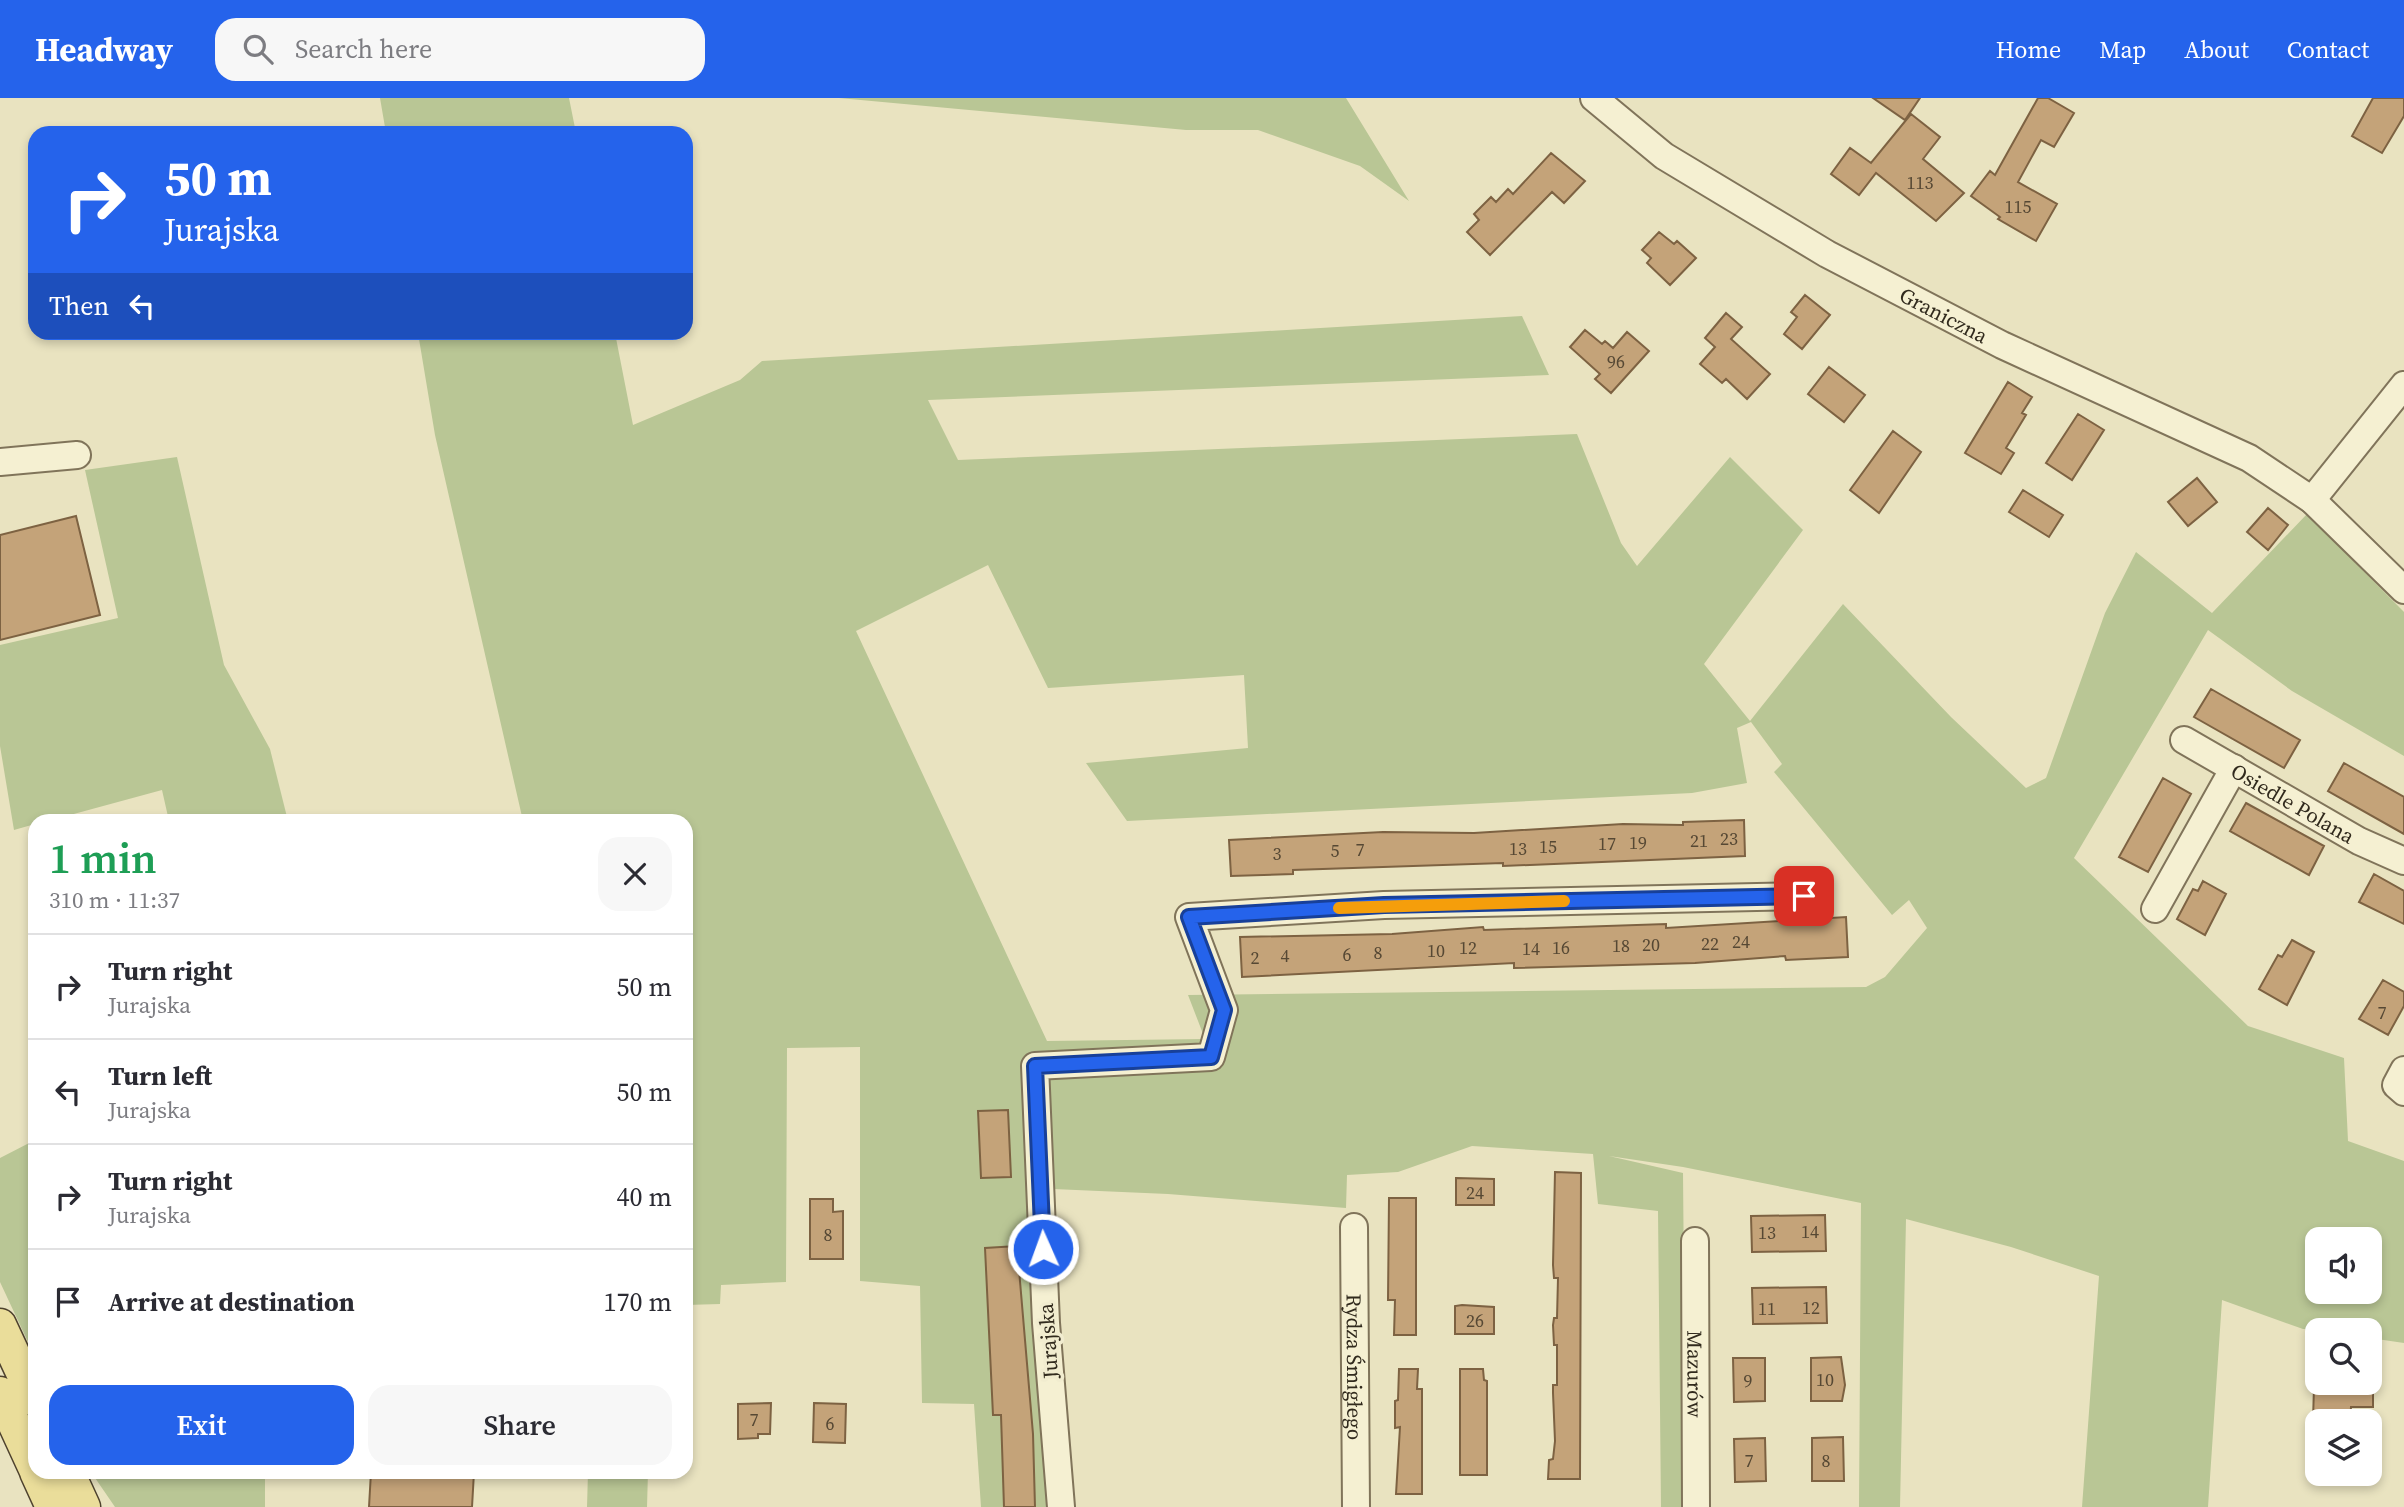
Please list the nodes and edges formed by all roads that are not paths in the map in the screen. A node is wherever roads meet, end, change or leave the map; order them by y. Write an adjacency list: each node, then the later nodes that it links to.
1 (1594, 98): 5 (street, Graniczna)
2 (2404, 385): 5 (street)
3 (77, 455): 4 (street)
4 (0, 462)
5 (2312, 499): 6 (street, Graniczna)
6 (2404, 590)
7 (2184, 740): 8 (street, Osiedle Polana)
8 (2234, 768): 9 (street, Osiedle Polana); 11 (street)
9 (2404, 861)
10 (1804, 896): 24 (street, Jurajska)
11 (2155, 909)
12 (2404, 1069): 13 (street)
13 (2404, 1092)
14 (1354, 1227): 25 (street, Rydza Śmigłego)
15 (1695, 1241): 26 (street, Mazurów)
16 (0, 1325): 17 (main road)
17 (28, 1386)
18 (0, 1393): 19 (main road)
19 (28, 1453)
20 (40, 1479): 22 (main road)
21 (71, 1479): 23 (main road)
22 (52, 1507)
23 (84, 1507)
24 (1061, 1507)
25 (1356, 1507)
26 (1696, 1507)

